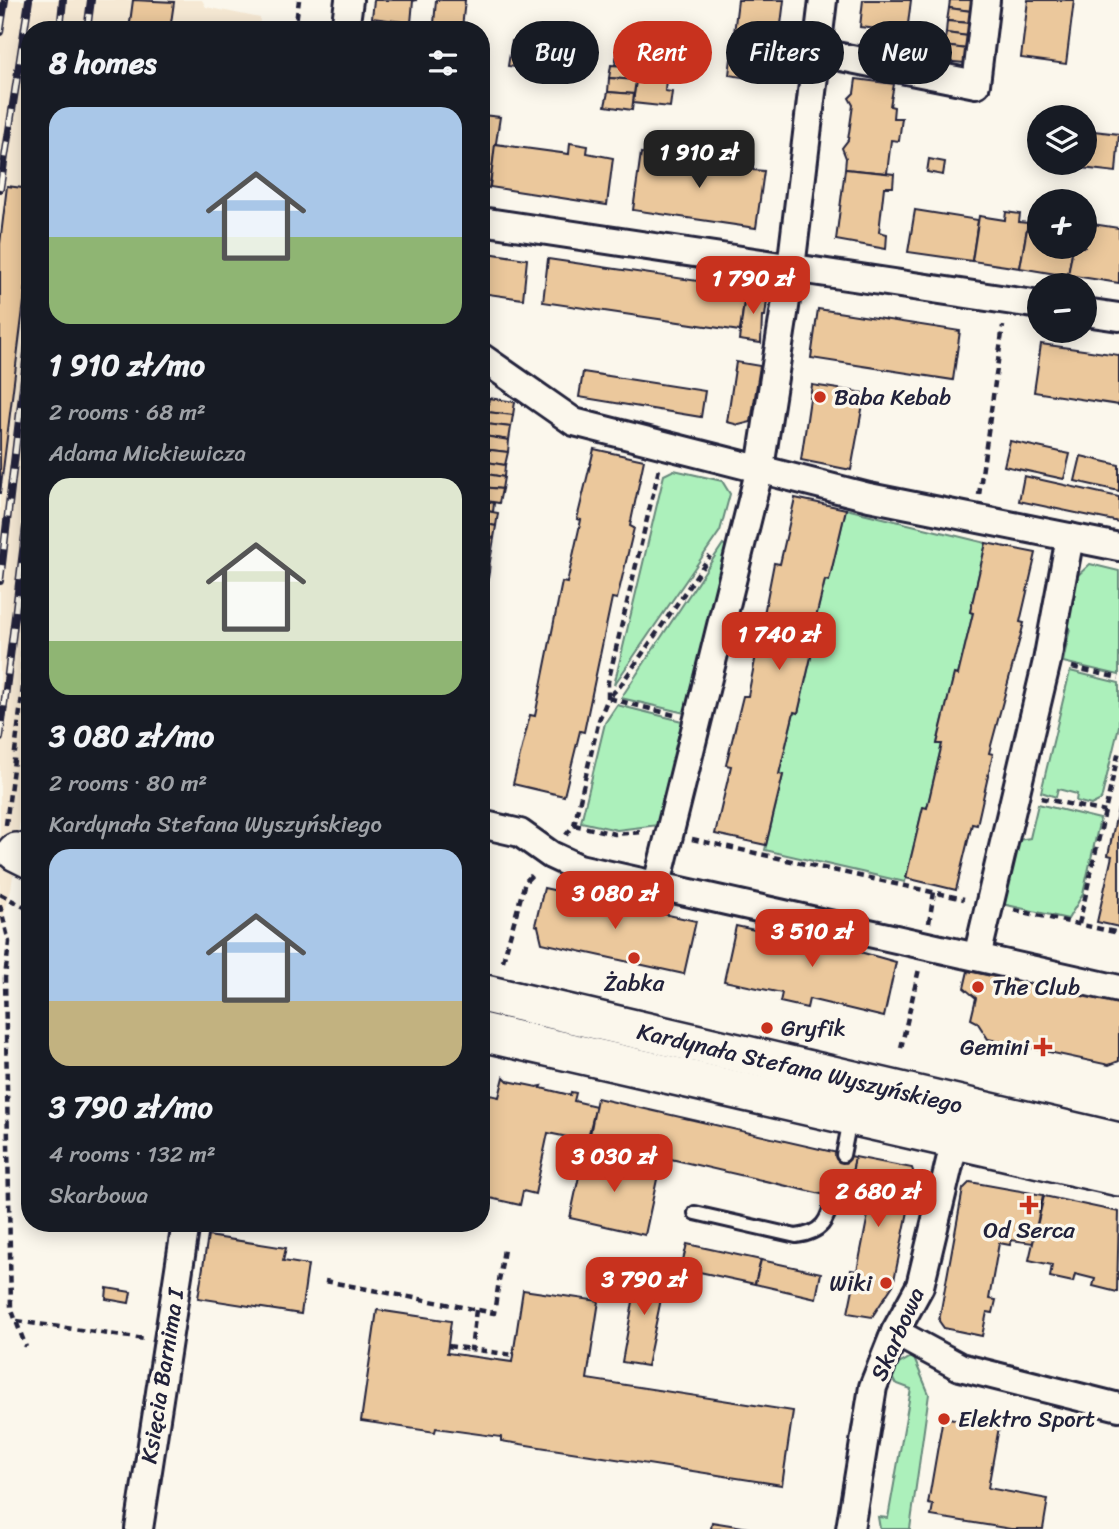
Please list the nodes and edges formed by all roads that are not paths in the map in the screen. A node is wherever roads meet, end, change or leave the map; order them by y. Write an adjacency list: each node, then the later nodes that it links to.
1 (349, 0): 4 (street)
2 (823, 0): 5 (street)
3 (986, 0): 6 (street)
4 (346, 21)
5 (820, 21)
6 (844, 58)
7 (812, 84): 9 (street)
8 (490, 222): 9 (street)
9 (791, 268): 10 (street); 14 (street)
10 (1027, 303)
11 (1097, 314): 12 (street)
12 (1119, 317)
13 (490, 363): 14 (street)
14 (761, 468): 15 (street); 18 (street)
15 (1070, 537): 16 (street); 19 (street)
16 (1119, 547)
17 (490, 826): 18 (street)
18 (657, 884): 19 (street)
19 (977, 957): 20 (street)
20 (1119, 989)
21 (490, 995): 25 (main road, Kardynała Stefana Wyszyńskiego)
22 (490, 1034): 23 (main road, Kardynała Stefana Wyszyńskiego)
23 (851, 1116): 24 (main road, Kardynała Stefana Wyszyńskiego); 26 (lane)
24 (955, 1140): 27 (main road, Kardynała Stefana Wyszyńskiego); 31 (street, Skarbowa)
25 (1119, 1142)
26 (842, 1155)
27 (1119, 1177)
28 (833, 1197): 29 (lane)
29 (695, 1213)
30 (185, 1232): 33 (street, Księcia Barnima I)
31 (895, 1332): 32 (street); 34 (street, Skarbowa)
32 (1119, 1407)
33 (139, 1529)
34 (850, 1529)

